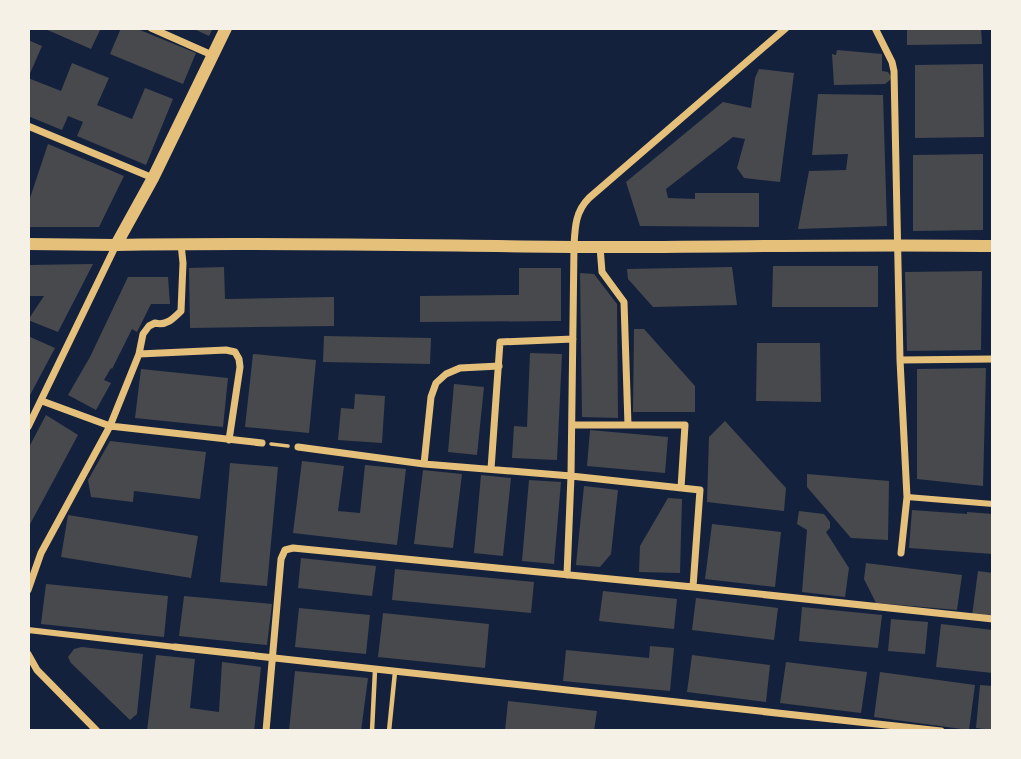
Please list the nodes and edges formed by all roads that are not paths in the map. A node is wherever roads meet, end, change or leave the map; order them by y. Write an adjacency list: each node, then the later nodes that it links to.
1 (151, 28): 7 (street)
2 (226, 28): 7 (street)
3 (778, 28): 6 (street)
4 (786, 28): 6 (street)
5 (875, 28): 13 (street)
6 (776, 37): 14 (street)
7 (212, 55): 9 (street)
8 (28, 126): 9 (street)
9 (153, 178): 12 (street)
10 (28, 244): 12 (street)
11 (181, 244): 12 (street); 14 (street); 18 (street)
12 (116, 245): 22 (street)
13 (898, 245): 15 (street); 16 (street); 20 (street)
14 (574, 246): 16 (street); 17 (street)
15 (993, 246)
16 (600, 247): 24 (street)
17 (573, 339): 21 (street); 23 (street)
18 (139, 354): 25 (street); 27 (street)
19 (993, 359): 20 (street)
20 (900, 360): 34 (street)
21 (499, 366): 30 (street); 31 (street)
22 (42, 401): 25 (street); 26 (street)
23 (572, 425): 24 (street); 32 (street)
24 (628, 425): 33 (street)
25 (110, 426): 27 (street); 39 (street)
26 (28, 427)
27 (229, 440): 28 (street)
28 (262, 443)
29 (298, 447): 30 (street)
30 (424, 464): 31 (street)
31 (491, 469): 32 (street)
32 (571, 476): 33 (street); 37 (street)
33 (681, 488): 38 (street)
34 (907, 497): 35 (street); 36 (street)
35 (993, 504)
36 (901, 553)
37 (568, 575): 38 (street); 44 (street)
38 (693, 586): 40 (street)
39 (28, 590)
40 (993, 618)
41 (28, 630): 42 (street)
42 (175, 648): 44 (street)
43 (28, 654): 47 (street)
44 (272, 658): 45 (street); 48 (street)
45 (376, 670): 46 (street); 49 (lane)
46 (395, 672): 50 (lane); 51 (street)
47 (97, 731)
48 (266, 731)
49 (372, 731)
50 (389, 731)
51 (941, 731)

